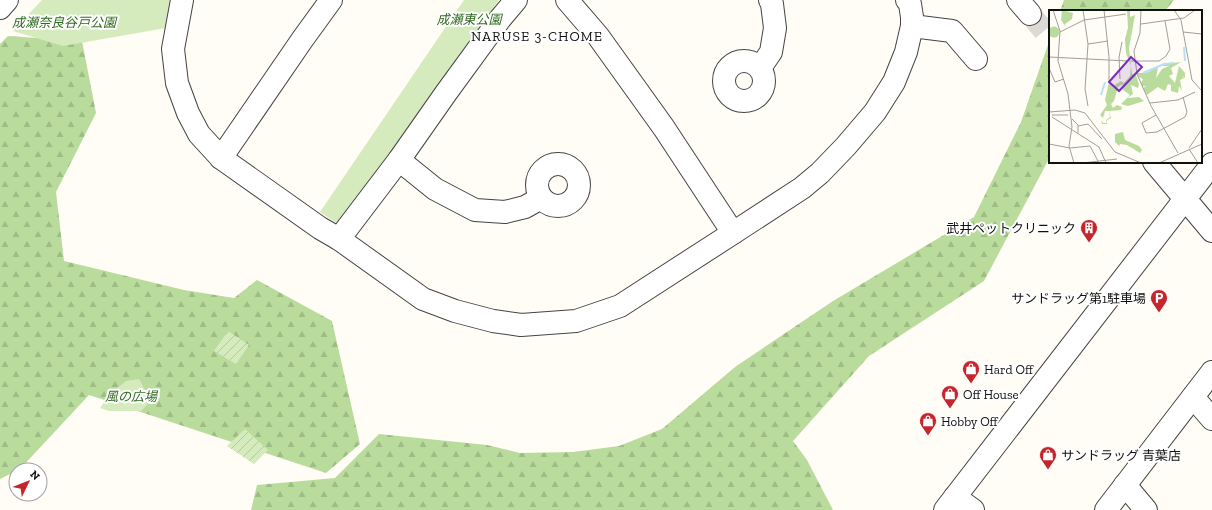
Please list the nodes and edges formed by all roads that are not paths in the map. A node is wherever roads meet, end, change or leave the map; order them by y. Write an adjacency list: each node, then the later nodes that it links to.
1 (7, 0): 8 (street)
2 (182, 0): 12 (street)
3 (332, 0): 12 (street)
4 (516, 0): 13 (street)
5 (566, 0): 19 (street)
6 (770, 0): 11 (street)
7 (907, 0): 9 (street)
8 (0, 8)
9 (912, 26): 10 (street); 19 (street)
10 (976, 58)
11 (760, 68)
12 (221, 158): 20 (street)
13 (399, 160): 16 (street); 20 (street)
14 (1155, 163): 17 (street)
15 (1212, 164): 17 (street)
16 (541, 198)
17 (1185, 199): 18 (street); 25 (street)
18 (1212, 231)
19 (733, 233): 20 (street)
20 (339, 239)
21 (1212, 372): 22 (street)
22 (1193, 397): 23 (street); 24 (street)
23 (1212, 419)
24 (1125, 485): 27 (street); 28 (street)
25 (950, 503): 26 (street)
26 (973, 510)
27 (1106, 510)
28 (1146, 510)

